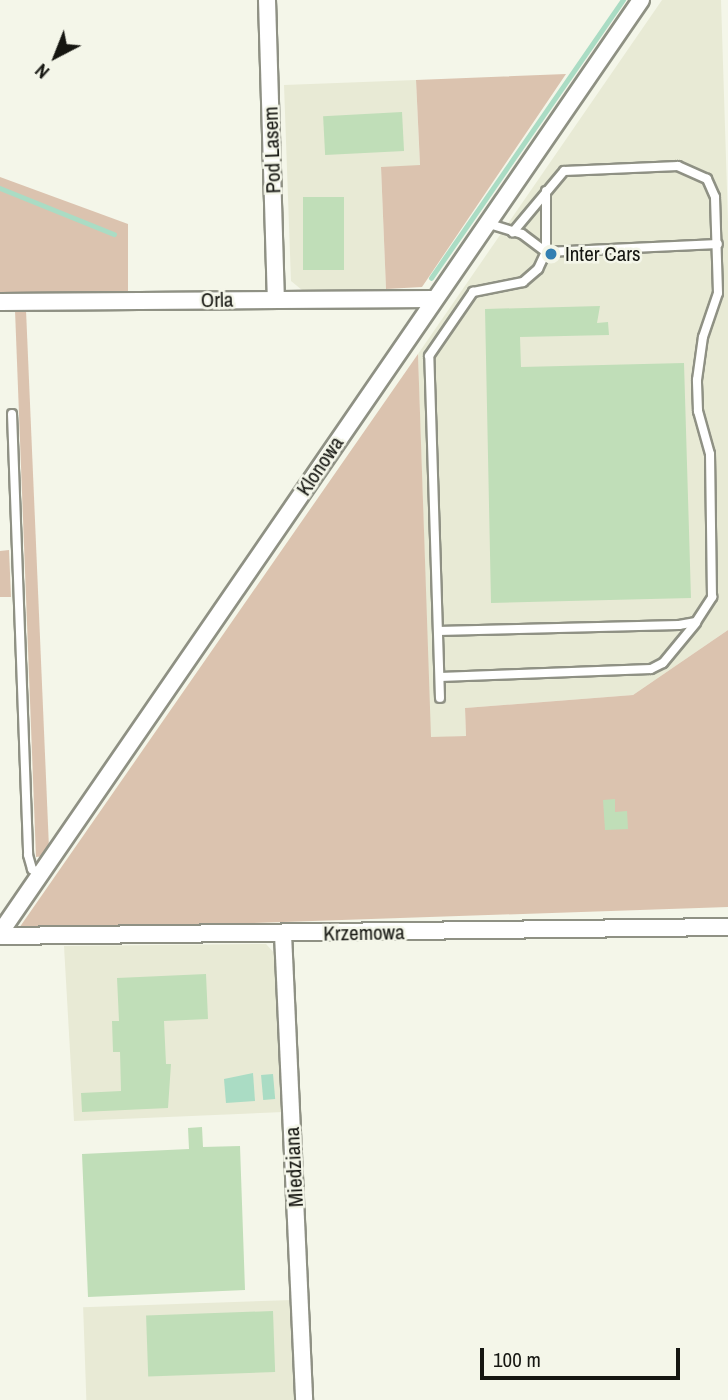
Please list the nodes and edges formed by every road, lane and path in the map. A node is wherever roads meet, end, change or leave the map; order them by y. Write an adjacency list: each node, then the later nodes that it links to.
1 (267, 0): 8 (street, Pod Lasem)
2 (641, 0): 4 (street, Klonowa)
3 (546, 191): 5 (lane); 6 (lane); 7 (lane)
4 (486, 223): 5 (lane); 9 (street, Klonowa)
5 (513, 232): 7 (lane)
6 (718, 244): 7 (lane); 12 (lane)
7 (546, 252): 13 (lane)
8 (276, 299): 9 (street, Orla); 10 (street, Orla)
9 (433, 299): 16 (street, Klonowa)
10 (0, 302)
11 (12, 414): 16 (lane)
12 (696, 622): 13 (lane); 14 (lane)
13 (438, 631): 14 (lane)
14 (440, 677): 15 (lane)
15 (440, 698)
16 (40, 875): 18 (street, Klonowa)
17 (728, 928): 19 (street, Krzemowa)
18 (0, 934): 19 (street, Krzemowa)
19 (284, 934): 20 (street, Miedziana)
20 (304, 1400)

